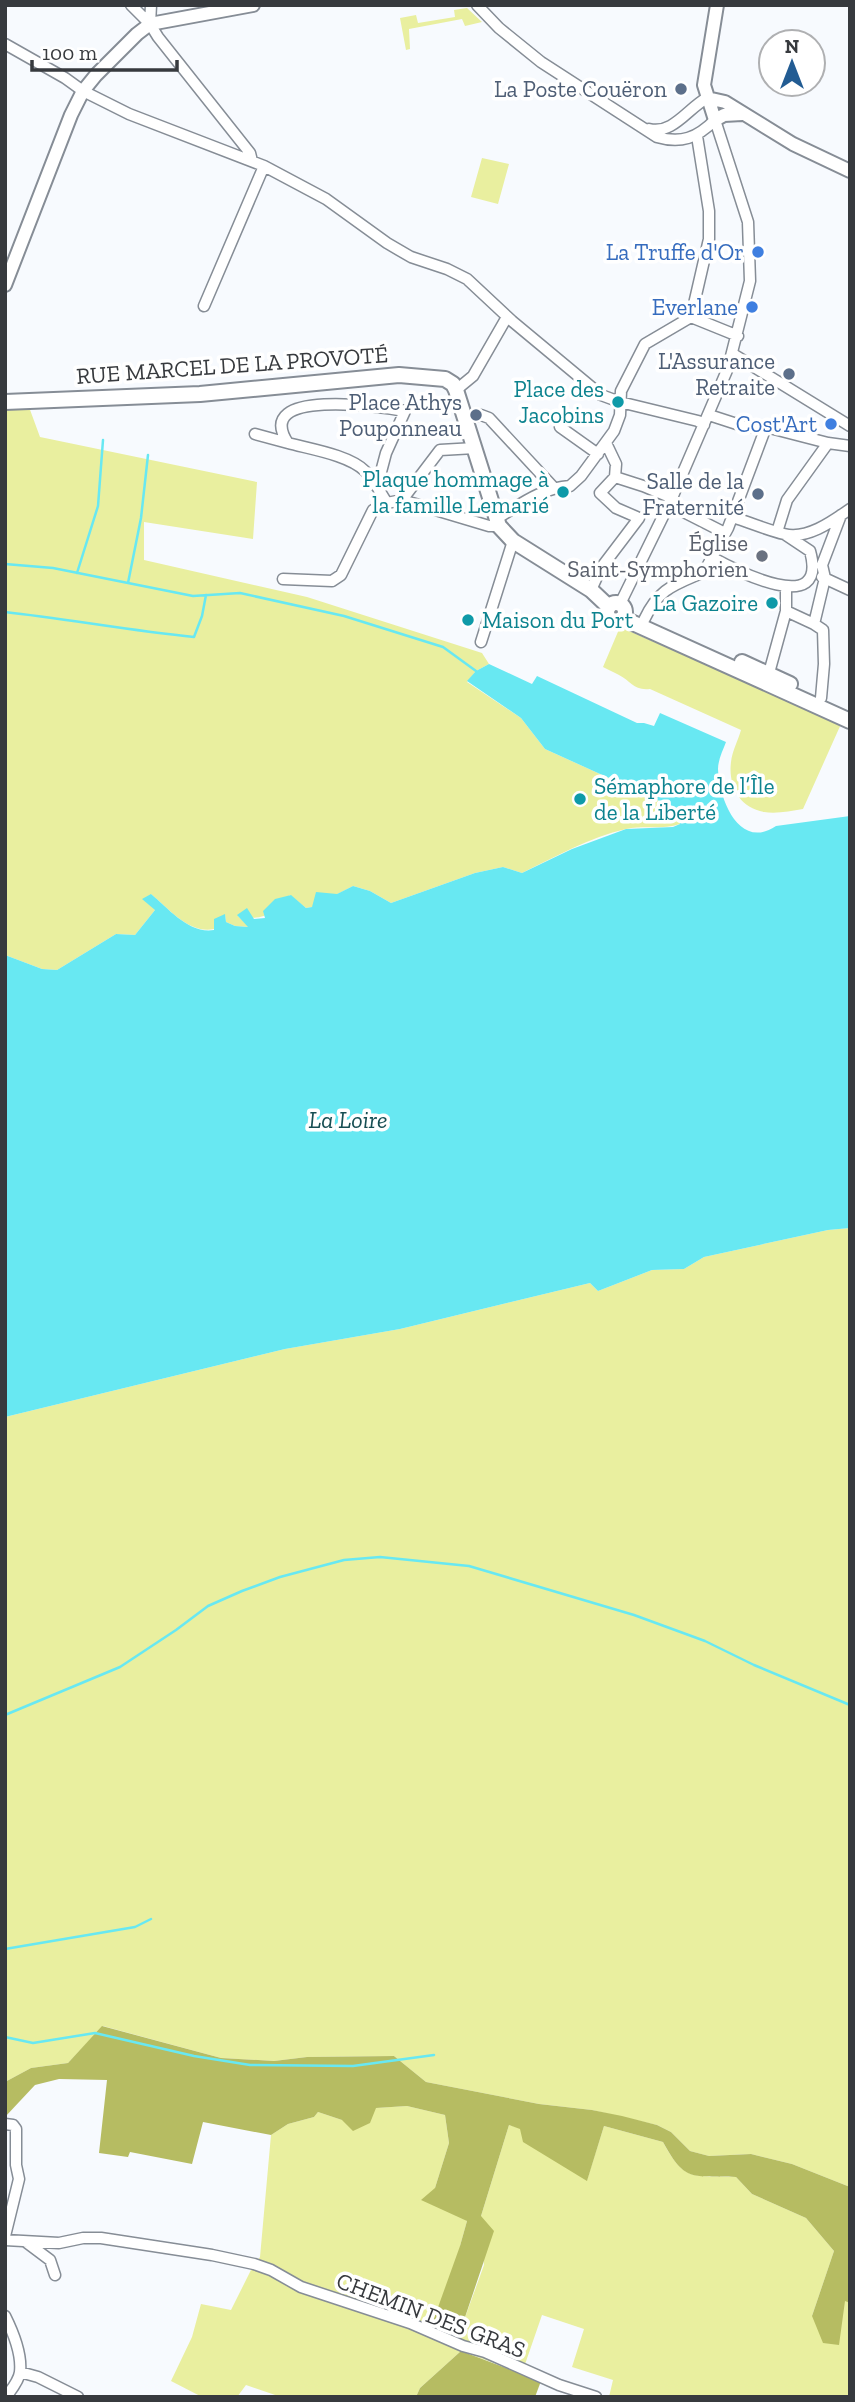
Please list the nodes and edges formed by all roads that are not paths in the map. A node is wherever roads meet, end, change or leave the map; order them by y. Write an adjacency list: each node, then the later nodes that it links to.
1 (131, 5): 6 (street)
2 (151, 5): 6 (street)
3 (253, 5): 6 (street)
4 (477, 5): 12 (street)
5 (718, 5): 9 (street)
6 (150, 23): 8 (street); 16 (street)
7 (5, 44): 8 (street)
8 (83, 92): 16 (street); 19 (street)
9 (707, 98): 10 (street); 11 (street); 13 (street)
10 (742, 114): 11 (street); 18 (street)
11 (715, 120): 14 (street); 23 (street)
12 (634, 123): 13 (street); 15 (street)
13 (674, 125): 15 (street)
14 (697, 136): 15 (street); 22 (street)
15 (678, 140)
16 (252, 161): 17 (street)
17 (264, 166): 20 (street); 21 (street)
18 (850, 171)
19 (5, 285)
20 (204, 306)
21 (507, 317): 25 (street); 27 (street)
22 (691, 317): 23 (street); 27 (street)
23 (738, 336): 24 (street)
24 (733, 354): 29 (street); 30 (street)
25 (456, 390): 26 (main road, RUE MARCEL DE LA PROVOTÉ); 28 (main road)
26 (5, 402)
27 (620, 402): 29 (street); 35 (street)
28 (466, 419): 38 (main road); 42 (street)
29 (706, 420): 32 (street); 44 (street)
30 (850, 426)
31 (560, 427): 39 (street)
32 (766, 427): 36 (street); 47 (street)
33 (255, 434): 34 (street)
34 (288, 443): 41 (street); 41 (street)
35 (606, 443): 39 (street); 40 (street)
36 (828, 443): 37 (street); 50 (street)
37 (850, 446)
38 (475, 448): 43 (street); 48 (main road)
39 (598, 454): 42 (street)
40 (615, 477): 44 (street); 58 (street)
41 (377, 486): 45 (street)
42 (554, 488): 48 (street)
43 (402, 500): 45 (street); 48 (street)
44 (670, 501): 49 (street); 59 (street)
45 (387, 503): 55 (street)
46 (846, 512): 50 (street); 54 (street)
47 (732, 517): 49 (street); 50 (street)
48 (496, 520): 51 (main road)
49 (726, 531): 52 (street)
50 (781, 533): 53 (street)
51 (516, 544): 58 (main road); 63 (street)
52 (711, 557): 56 (street); 61 (street)
53 (812, 573): 54 (street); 56 (street)
54 (825, 578): 57 (street); 62 (street)
55 (283, 579)
56 (786, 587): 60 (street)
57 (850, 590)
58 (593, 592): 59 (main road)
59 (619, 610): 61 (main road); 67 (main road)
60 (786, 611): 62 (street); 64 (street)
61 (644, 620): 64 (main road)
62 (814, 624): 65 (street)
63 (481, 642)
64 (769, 673): 65 (main road)
65 (821, 698): 66 (main road)
66 (850, 710)
67 (850, 721)
68 (5, 2124): 69 (street)
69 (5, 2238): 70 (street, CHEMIN DES GRAS)
70 (26, 2242): 71 (street); 76 (street, CHEMIN DES GRAS)
71 (55, 2275)
72 (5, 2316): 73 (street)
73 (20, 2372): 74 (street); 75 (street)
74 (6, 2397)
75 (78, 2397)
76 (596, 2397)

